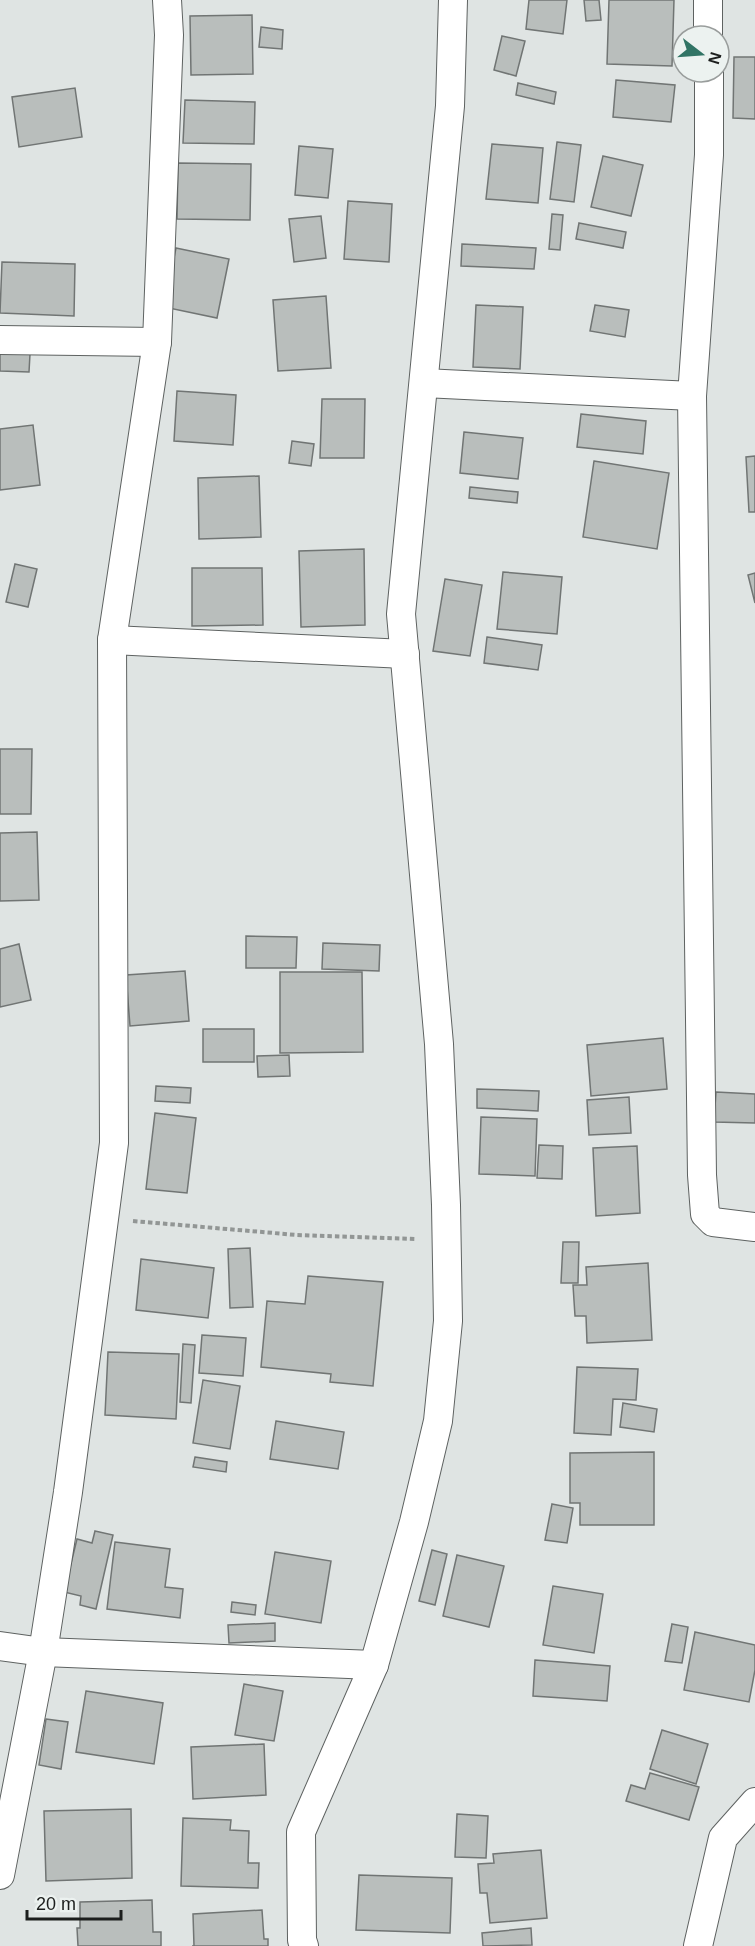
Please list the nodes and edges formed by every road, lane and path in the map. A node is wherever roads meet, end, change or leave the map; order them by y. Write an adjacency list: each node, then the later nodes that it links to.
1 (168, 0): 7 (street)
2 (453, 0): 8 (street)
3 (708, 0): 4 (street)
4 (708, 24)
5 (709, 84): 9 (street)
6 (0, 340): 7 (street)
7 (157, 342): 10 (street)
8 (424, 383): 9 (street); 11 (street)
9 (692, 396): 13 (street)
10 (112, 640): 11 (street); 12 (street)
11 (405, 654): 14 (street)
12 (104, 1218): 14 (path); 16 (street)
13 (755, 1227)
14 (446, 1240): 17 (street)
15 (0, 1646): 16 (street)
16 (43, 1652): 17 (street); 19 (street)
17 (374, 1665): 20 (street)
18 (755, 1802): 21 (street)
19 (0, 1875)
20 (304, 1946)
21 (698, 1946)

